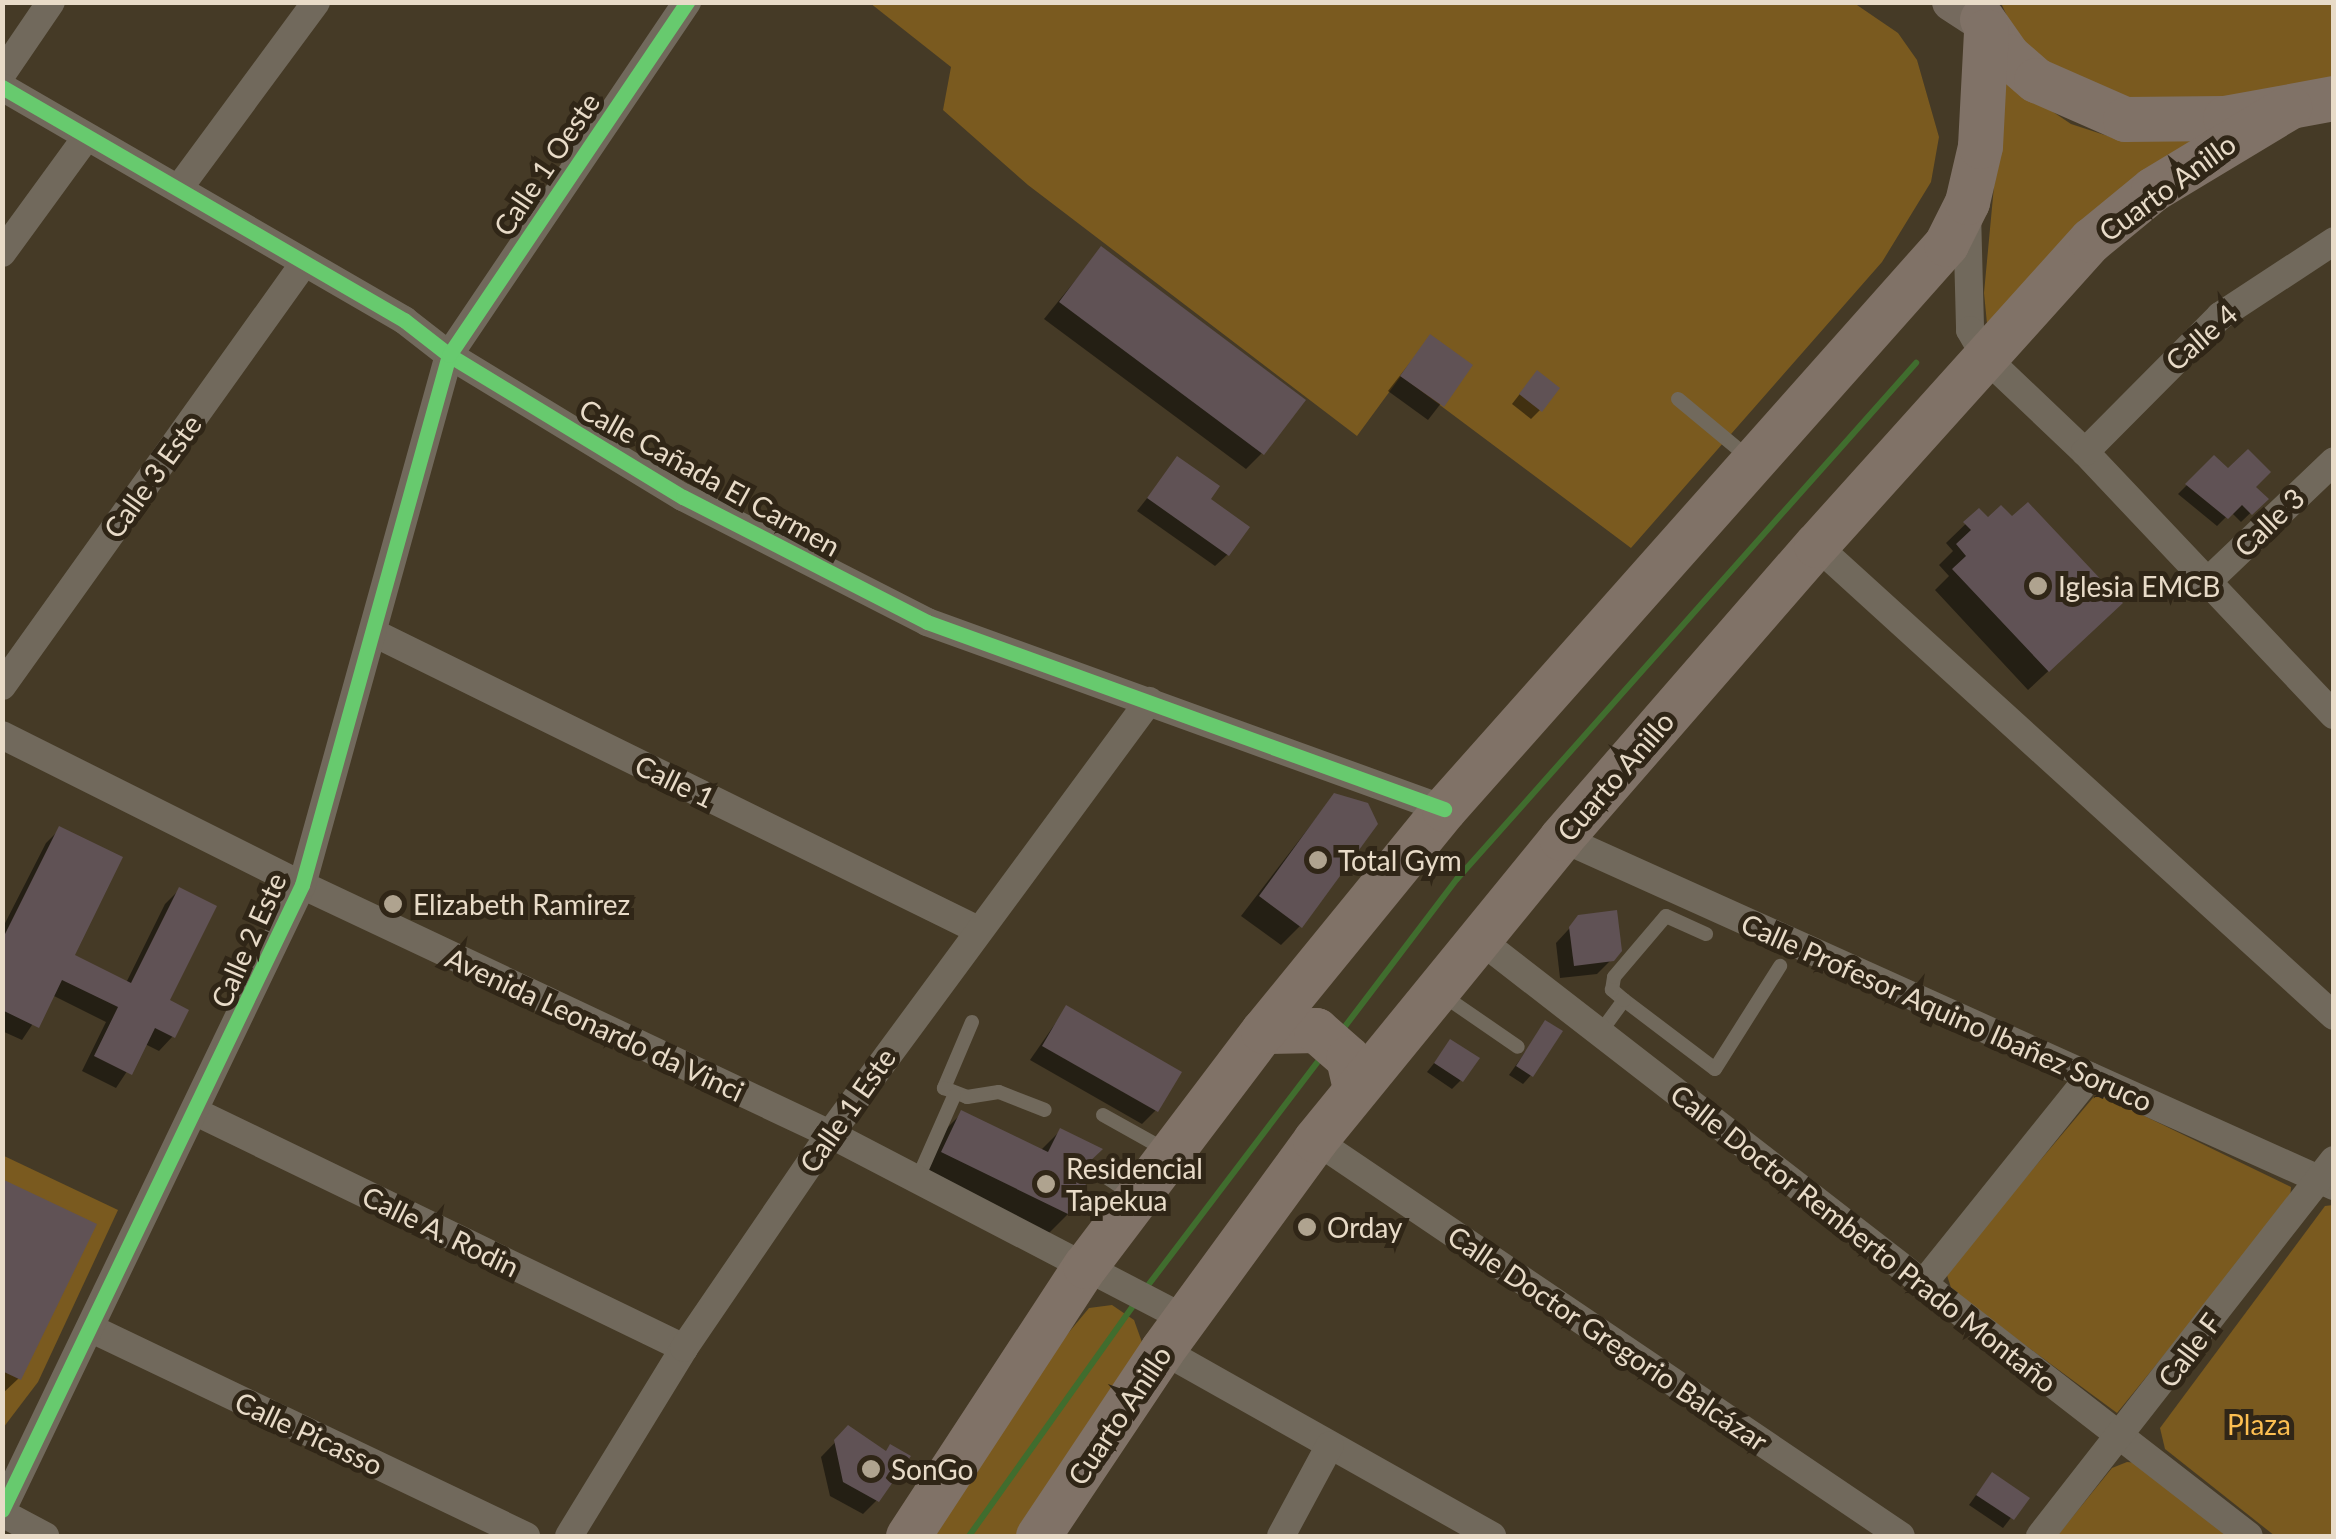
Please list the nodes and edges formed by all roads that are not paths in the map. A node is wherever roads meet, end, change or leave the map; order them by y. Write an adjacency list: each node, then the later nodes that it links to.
1 (51, 2): 5 (street)
2 (316, 2): 10 (street)
3 (687, 2): 15 (street, Calle 1 Oeste)
4 (1974, 15): 8 (highway); 11 (highway)
5 (2, 74)
6 (2, 87): 9 (street, Calle Cañada El Carmen)
7 (2334, 98): 8 (highway)
8 (2288, 108): 16 (highway, Cuarto Anillo)
9 (85, 139): 10 (street, Calle Cañada El Carmen); 13 (street)
10 (178, 188): 14 (street, Calle Cañada El Carmen)
11 (1967, 202): 16 (street); 19 (highway)
12 (2334, 241): 18 (street, Calle 4)
13 (2, 253)
14 (302, 266): 15 (street, Calle Cañada El Carmen); 24 (street, Calle 3 Este)
15 (449, 355): 23 (street, Calle 2 Este); 25 (street, Calle Cañada El Carmen)
16 (1986, 358): 18 (street); 21 (highway, Cuarto Anillo)
17 (1678, 399): 19 (lane)
18 (2086, 452): 22 (street)
19 (1749, 458): 28 (highway)
20 (2334, 461): 22 (street, Calle 3)
21 (1816, 545): 29 (highway, Cuarto Anillo); 39 (street)
22 (2206, 584): 26 (street)
23 (374, 633): 30 (street, Calle 2 Este); 33 (street, Calle 1)
24 (2, 686)
25 (1149, 701): 28 (street, Calle Cañada El Carmen); 33 (street, Calle 1 Este)
26 (2331, 706)
27 (2, 735): 30 (street, Avenida Leonardo da Vinci)
28 (1444, 809): 41 (highway)
29 (1561, 838): 31 (street, Calle Profesor Aquino Ibañez Soruco); 35 (highway, Cuarto Anillo)
30 (302, 886): 49 (street, Calle 2 Este); 51 (street, Avenida Leonardo da Vinci)
31 (1702, 901): 32 (lane); 45 (street, Calle Profesor Aquino Ibañez Soruco)
32 (1688, 926): 34 (lane); 38 (lane)
33 (976, 929): 51 (street, Calle 1 Este)
34 (1706, 934)
35 (1479, 939): 37 (highway, Cuarto Anillo); 42 (street, Calle Doctor Remberto Prado Montaño)
36 (1780, 966): 38 (lane)
37 (1436, 991): 43 (highway, Cuarto Anillo); 44 (lane)
38 (1624, 1000): 42 (lane)
39 (2334, 1016)
40 (972, 1022): 47 (lane)
41 (1325, 1023): 43 (highway); 46 (highway); 53 (highway)
42 (1599, 1034): 59 (street, Calle Doctor Remberto Prado Montaño)
43 (1396, 1040): 46 (highway, Cuarto Anillo)
44 (1518, 1046)
45 (2090, 1076): 55 (street, Calle Profesor Aquino Ibañez Soruco); 59 (street)
46 (1355, 1089): 52 (highway, Cuarto Anillo)
47 (954, 1096): 48 (lane); 56 (lane)
48 (1045, 1110)
49 (198, 1113): 61 (street, Calle 2 Este); 62 (street, Calle A. Rodin)
50 (1103, 1114): 53 (lane)
51 (830, 1134): 56 (street, Avenida Leonardo da Vinci); 62 (street, Calle 1 Este)
52 (1315, 1140): 60 (highway, Cuarto Anillo); 73 (street, Calle Doctor Gregorio Balcázar)
53 (1171, 1153): 57 (highway)
54 (1095, 1170): 57 (lane)
55 (2328, 1175): 63 (street, Calle F)
56 (916, 1180): 58 (street, Avenida Leonardo da Vinci)
57 (1138, 1198): 58 (highway)
58 (1102, 1273): 60 (street, Avenida Leonardo da Vinci); 70 (highway)
59 (1922, 1285): 63 (street, Calle Doctor Remberto Prado Montaño)
60 (1168, 1323): 64 (street, Avenida Leonardo da Vinci); 71 (highway, Cuarto Anillo)
61 (92, 1329): 65 (street, Calle 2 Este); 68 (street, Calle Picasso)
62 (684, 1348): 69 (street, Calle 1 Este)
63 (2123, 1436): 74 (street, Calle F); 75 (street, Calle Doctor Remberto Prado Montaño)
64 (1330, 1445): 66 (street, Avenida Leonardo da Vinci); 72 (street)
65 (2, 1512): 67 (street)
66 (1485, 1535)
67 (45, 1536)
68 (526, 1536)
69 (569, 1536)
70 (908, 1536)
71 (1038, 1536)
72 (1281, 1536)
73 (1901, 1536)
74 (2040, 1536)
75 (2249, 1536)

